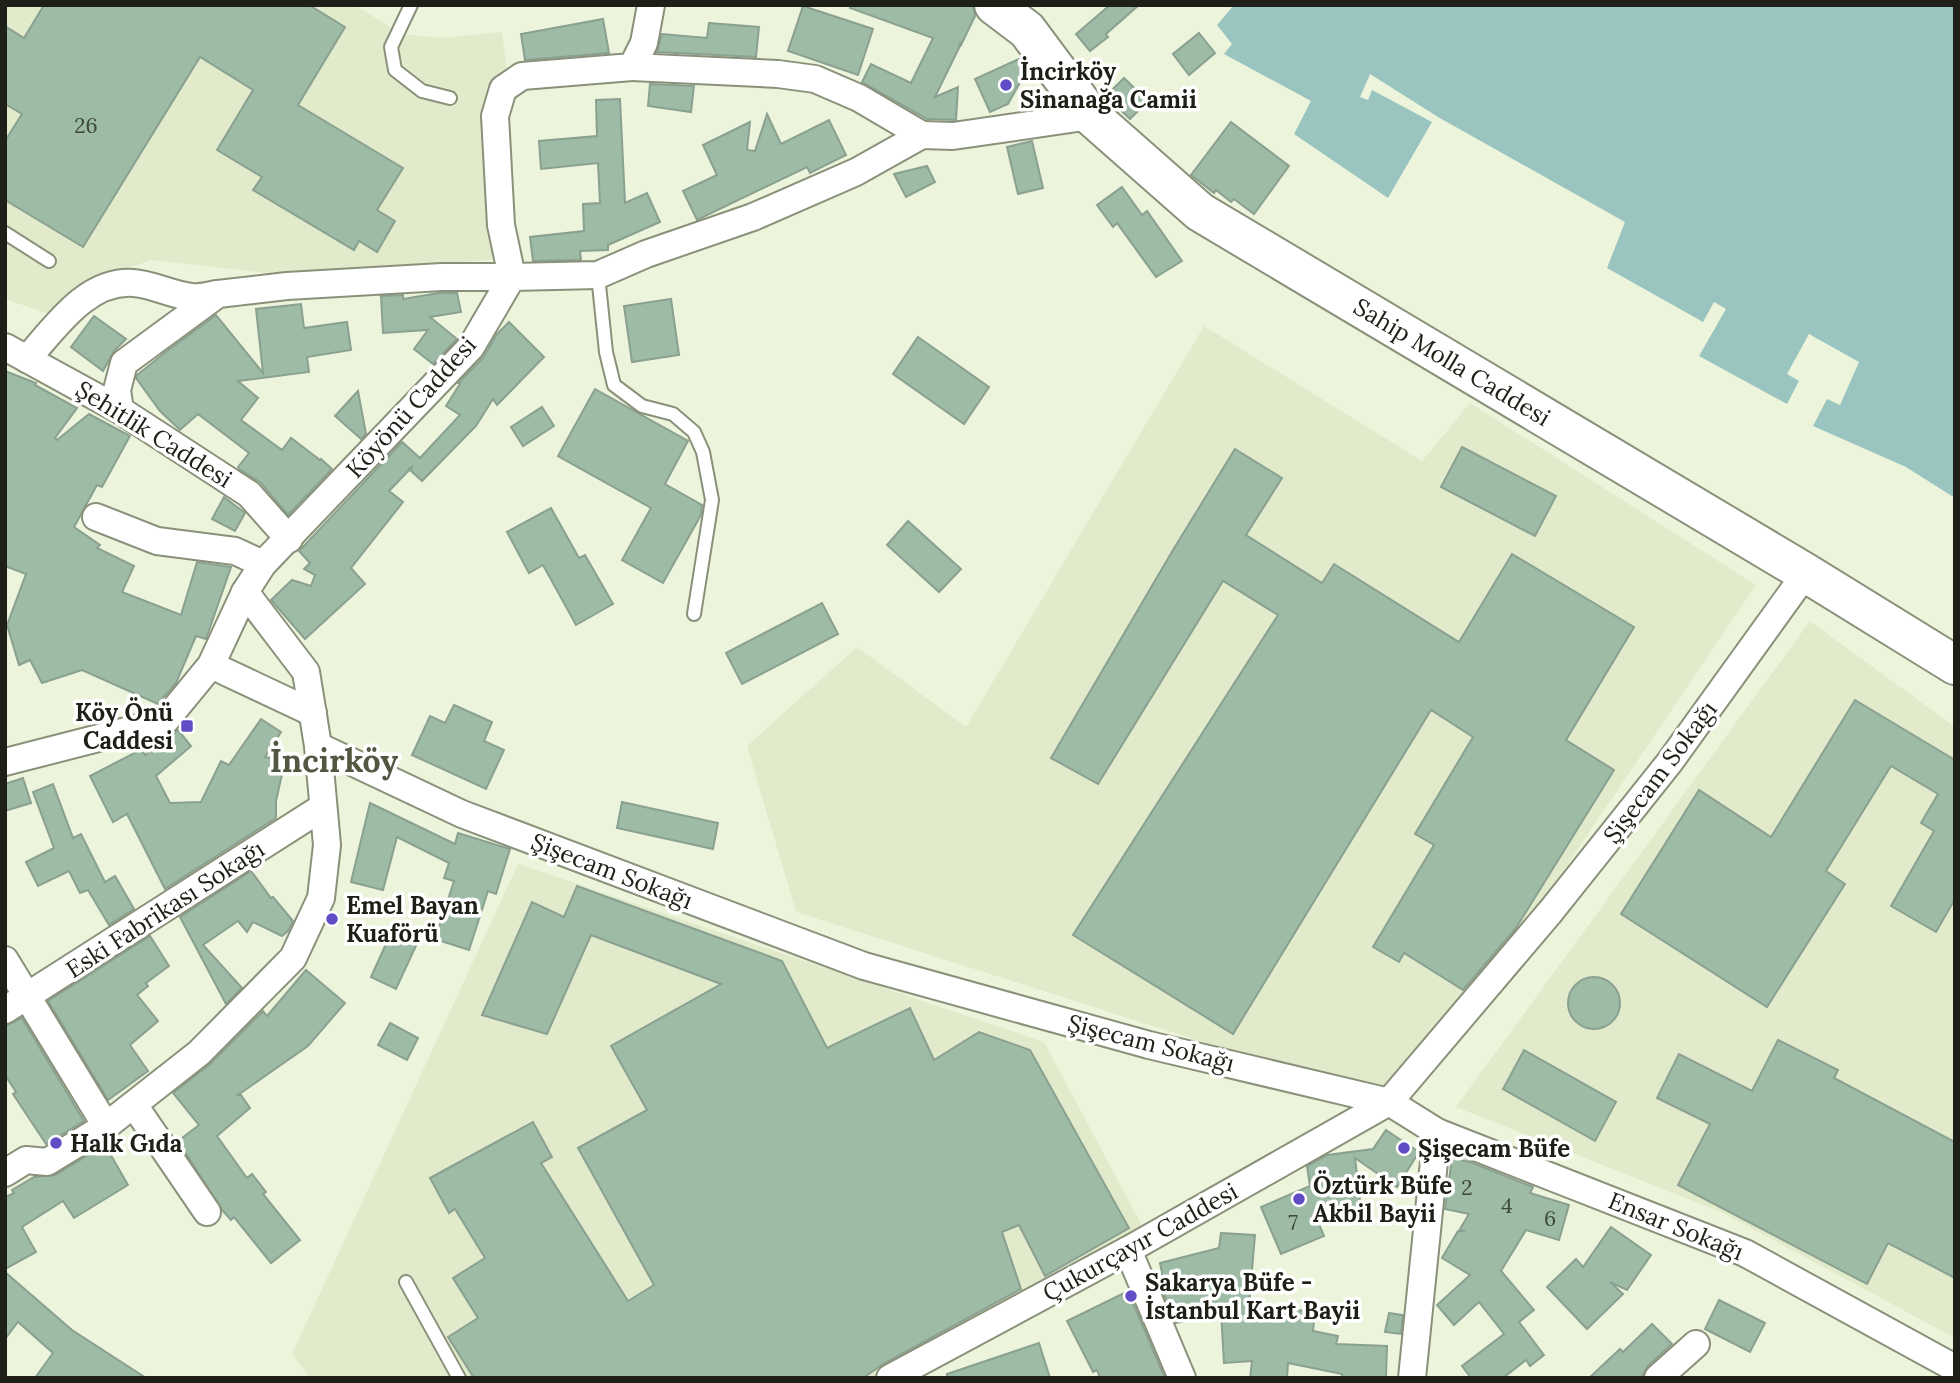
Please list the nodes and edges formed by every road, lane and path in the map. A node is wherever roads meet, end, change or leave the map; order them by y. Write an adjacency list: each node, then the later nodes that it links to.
1 (411, 5): 5 (lane)
2 (651, 5): 4 (street)
3 (994, 5): 6 (main road, Sahip Molla Caddesi)
4 (632, 67): 7 (street); 11 (street)
5 (450, 98)
6 (1091, 116): 7 (street); 18 (main road, Sahip Molla Caddesi)
7 (922, 135): 10 (street)
8 (5, 233): 9 (lane)
9 (49, 261)
10 (598, 275): 11 (street); 20 (lane)
11 (512, 277): 12 (street); 16 (street, Köyönü Caddesi)
12 (218, 294): 13 (street); 14 (street)
13 (16, 353): 14 (street, Şehitlik Caddesi)
14 (120, 410): 16 (street, Şehitlik Caddesi)
15 (96, 517): 17 (street)
16 (289, 539): 17 (street, Köyönü Caddesi)
17 (263, 564): 19 (street, Köyönü Caddesi)
18 (1806, 573): 22 (main road, Sahip Molla Caddesi); 30 (street, Şişecam Sokağı)
19 (245, 592): 21 (street, Köyönü Caddesi); 23 (street)
20 (694, 614)
21 (211, 666): 23 (street); 25 (street, Köyönü Caddesi)
22 (1955, 666)
23 (313, 713): 24 (street)
24 (318, 746): 26 (street); 30 (street, Şişecam Sokağı)
25 (5, 762)
26 (323, 807): 28 (street, Eski Fabrikası Sokağı); 31 (street)
27 (5, 960): 28 (street)
28 (28, 997): 29 (street, Eski Fabrikası Sokağı); 32 (street)
29 (5, 1010)
30 (1390, 1102): 33 (street, Ensar Sokağı); 36 (street, Çukurçayır Caddesi)
31 (134, 1105): 32 (street); 35 (street)
32 (106, 1126): 34 (street)
33 (1437, 1132): 39 (street, Ensar Sokağı); 43 (street)
34 (5, 1174)
35 (207, 1212)
36 (1128, 1250): 40 (street, Çukurçayır Caddesi); 42 (street)
37 (406, 1282): 41 (lane)
38 (1696, 1344): 44 (street)
39 (1955, 1368)
40 (899, 1375)
41 (459, 1378)
42 (1182, 1378)
43 (1412, 1378)
44 (1658, 1378)

